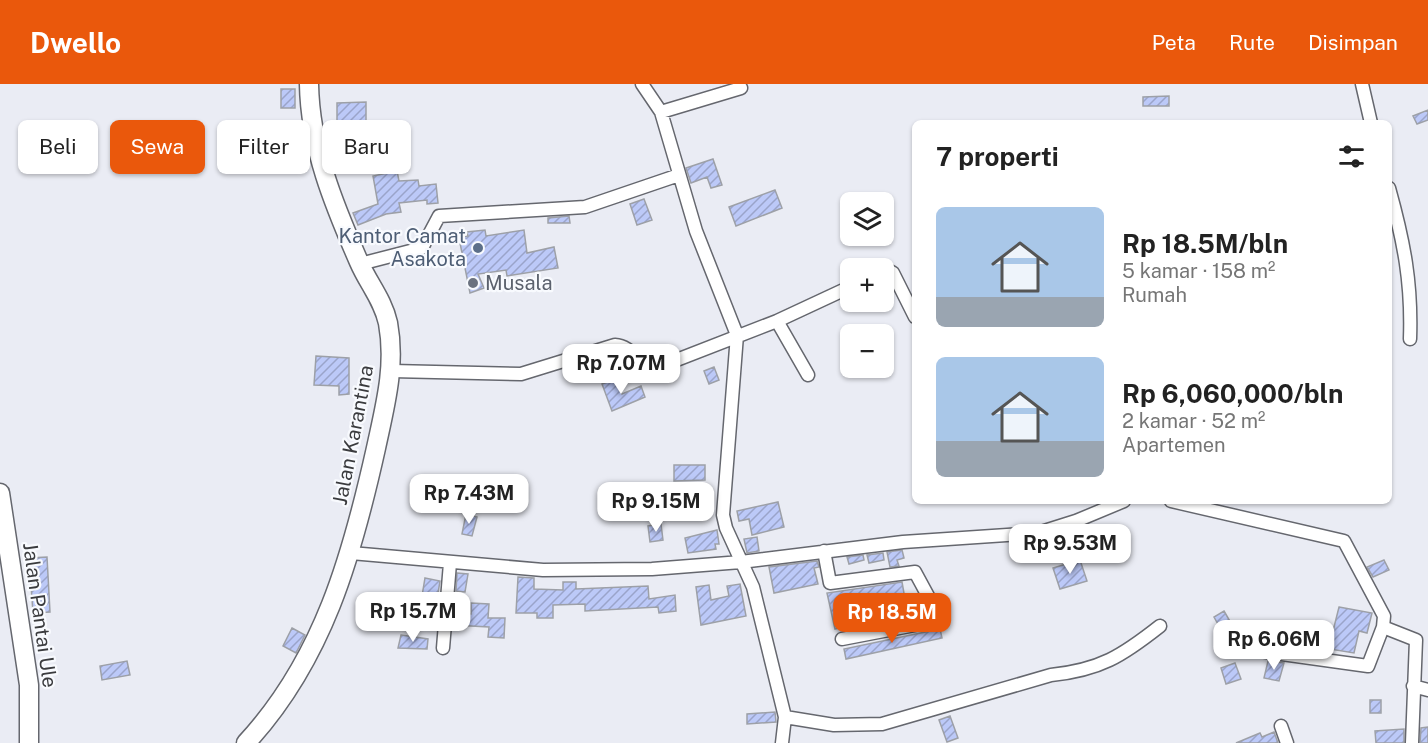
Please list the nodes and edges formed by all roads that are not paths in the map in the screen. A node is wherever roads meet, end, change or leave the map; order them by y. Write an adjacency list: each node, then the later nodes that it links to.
1 (309, 84): 9 (street, Jalan Karantina)
2 (642, 84): 5 (street)
3 (1362, 84): 6 (street)
4 (741, 88): 5 (street)
5 (661, 112): 7 (street)
6 (1370, 120)
7 (679, 175): 9 (street); 14 (street)
8 (1392, 201): 15 (street)
9 (360, 264): 16 (street, Jalan Karantina)
10 (894, 276): 12 (street)
11 (840, 292): 13 (street)
12 (910, 295)
13 (777, 321): 14 (street); 17 (street)
14 (737, 335): 16 (street); 23 (street)
15 (1410, 339)
16 (392, 371): 22 (street, Jalan Karantina)
17 (808, 375)
18 (0, 493): 34 (street, Jalan Pantai Ule)
19 (1117, 504): 21 (street)
20 (1184, 504): 26 (street)
21 (824, 551): 23 (street); 28 (street)
22 (351, 553): 24 (street); 35 (street, Jalan Karantina)
23 (741, 562): 24 (street); 32 (street)
24 (450, 563): 29 (street)
25 (1160, 626): 32 (street)
26 (1383, 627): 27 (street); 30 (street)
27 (1224, 632)
28 (842, 639)
29 (443, 648)
30 (1413, 686): 31 (street); 38 (street)
31 (1428, 690)
32 (785, 717): 36 (street)
33 (1281, 726): 37 (street)
34 (29, 743)
35 (246, 743)
36 (783, 743)
37 (1287, 743)
38 (1412, 743)

